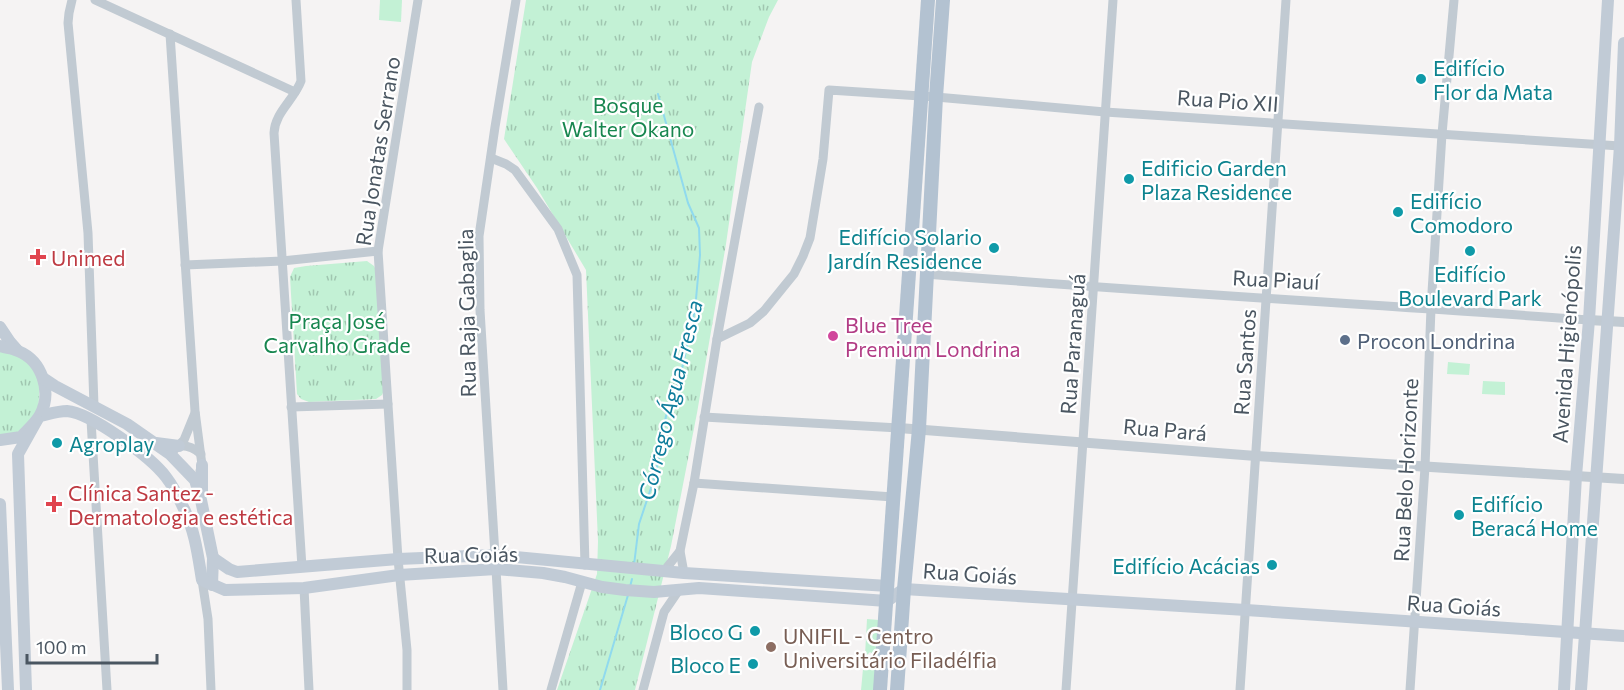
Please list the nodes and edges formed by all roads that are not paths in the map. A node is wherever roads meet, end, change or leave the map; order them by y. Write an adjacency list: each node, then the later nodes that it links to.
1 (72, 0): 40 (street)
2 (95, 0): 12 (street)
3 (296, 0): 14 (street)
4 (418, 0): 24 (street, Rua Jonatas Serrano)
5 (516, 0): 22 (street, Rua Raja Gabaglia)
6 (928, 0): 15 (main road)
7 (943, 0): 15 (main road)
8 (1113, 0): 17 (street, Rua Paranaguá)
9 (1286, 0): 18 (street, Rua Santos)
10 (1454, 0): 19 (street, Rua Belo Horizonte)
11 (1608, 0): 20 (main road, Avenida Higienópolis)
12 (170, 34): 14 (street); 26 (street)
13 (1624, 43): 21 (main road, Avenida Higienópolis)
14 (295, 92): 25 (street)
15 (929, 96): 17 (street, Rua Pio XII); 23 (main road); 27 (main road); 35 (street, Rua Pio XII)
16 (759, 107): 35 (street)
17 (1105, 112): 18 (street, Rua Pio XII); 28 (street, Rua Paranaguá)
18 (1278, 123): 19 (street, Rua Pio XII); 29 (street, Rua Santos)
19 (1442, 134): 20 (street, Rua Pio XII); 30 (street, Rua Belo Horizonte)
20 (1599, 145): 21 (street, Rua Pio XII); 31 (main road, Avenida Higienópolis)
21 (1622, 146): 32 (main road, Avenida Higienópolis)
22 (491, 158): 64 (street, Rua Raja Gabaglia); 67 (street)
23 (916, 178): 27 (main road); 46 (main road)
24 (378, 251): 25 (street); 39 (street, Rua Jonatas Serrano)
25 (282, 261): 26 (street); 41 (street)
26 (185, 265): 42 (street)
27 (926, 274): 28 (street, Rua Piauí); 47 (main road)
28 (1093, 288): 29 (street, Rua Piauí); 49 (street, Rua Paranaguá)
29 (1266, 298): 30 (street, Rua Piauí); 51 (street, Rua Santos)
30 (1431, 308): 31 (street, Rua Piauí); 53 (street, Rua Belo Horizonte)
31 (1589, 320): 32 (street, Rua Piauí); 55 (main road, Avenida Higienópolis)
32 (1607, 321): 33 (street, Rua Piauí); 56 (main road, Avenida Higienópolis)
33 (1624, 322)
34 (0, 327): 37 (main road)
35 (717, 339): 43 (street)
36 (0, 346): 37 (main road)
37 (17, 350): 38 (main road)
38 (43, 378): 40 (main road); 44 (main road)
39 (388, 404): 41 (street); 66 (street, Rua Jonatas Serrano)
40 (94, 406): 50 (main road)
41 (291, 407): 68 (street)
42 (195, 411): 50 (street); 52 (street)
43 (704, 417): 46 (street, Rua Pará); 59 (street)
44 (38, 418): 45 (main road); 48 (main road); 90 (main road)
45 (91, 420): 54 (main road); 91 (street)
46 (899, 428): 47 (street, Rua Pará); 60 (main road)
47 (919, 429): 49 (street, Rua Pará); 78 (main road)
48 (0, 440)
49 (1083, 442): 51 (street, Rua Pará); 81 (street, Rua Paranaguá)
50 (174, 450): 52 (street); 54 (main road); 58 (main road)
51 (1256, 456): 53 (street, Rua Pará); 83 (street, Rua Santos)
52 (202, 460): 58 (street); 61 (main road)
53 (1425, 468): 55 (street, Rua Pará); 85 (street, Rua Belo Horizonte)
54 (165, 476): 58 (main road); 74 (main road)
55 (1576, 476): 56 (street, Rua Pará); 86 (main road, Avenida Higienópolis)
56 (1597, 477): 57 (street, Rua Pará); 87 (main road, Avenida Higienópolis)
57 (1624, 479)
58 (195, 480): 61 (main road)
59 (694, 483): 60 (street); 63 (street)
60 (893, 497): 75 (main road)
61 (201, 500): 65 (main road)
62 (0, 506): 89 (main road)
63 (680, 551): 70 (street); 71 (street)
64 (495, 555): 66 (main road, Rua Goiás); 67 (main road, Rua Goiás)
65 (213, 558): 68 (main road, Rua Goiás); 74 (main road)
66 (398, 559): 68 (main road, Rua Goiás); 72 (street, Rua Jonatas Serrano)
67 (585, 565): 70 (main road, Rua Goiás); 80 (main road)
68 (302, 567)
69 (496, 570): 72 (main road, Rua Goiás); 73 (main road, Rua Goiás); 95 (street)
70 (664, 571): 71 (main road, Rua Goiás)
71 (684, 573): 75 (main road, Rua Goiás); 77 (main road)
72 (399, 575): 76 (main road, Rua Goiás); 94 (street, Rua Jonatas Serrano)
73 (582, 582): 80 (main road, Rua Goiás); 96 (street)
74 (207, 583): 76 (main road, Rua Goiás); 92 (street)
75 (888, 586): 82 (main road)
76 (304, 588): 93 (street)
77 (699, 588): 79 (main road, Rua Goiás); 82 (main road, Rua Goiás)
78 (904, 589): 81 (main road, Rua Goiás); 82 (main road, Rua Goiás); 99 (main road)
79 (679, 590): 80 (main road, Rua Goiás); 84 (street)
80 (666, 591): 84 (street)
81 (1072, 600): 83 (main road, Rua Goiás); 100 (street, Rua Paranaguá)
82 (887, 601): 98 (main road)
83 (1246, 609): 85 (main road, Rua Goiás); 101 (street, Rua Santos)
84 (664, 612): 97 (street)
85 (1415, 622): 86 (main road, Rua Goiás); 102 (street, Rua Belo Horizonte)
86 (1568, 631): 87 (main road, Rua Goiás); 103 (main road, Avenida Higienópolis)
87 (1585, 633): 88 (main road, Rua Goiás); 104 (main road, Avenida Higienópolis)
88 (1624, 636)
89 (8, 690)
90 (26, 690)
91 (107, 690)
92 (211, 690)
93 (309, 690)
94 (407, 690)
95 (503, 690)
96 (550, 690)
97 (643, 690)
98 (880, 690)
99 (897, 690)
100 (1066, 690)
101 (1240, 690)
102 (1410, 690)
103 (1564, 690)
104 (1581, 690)

